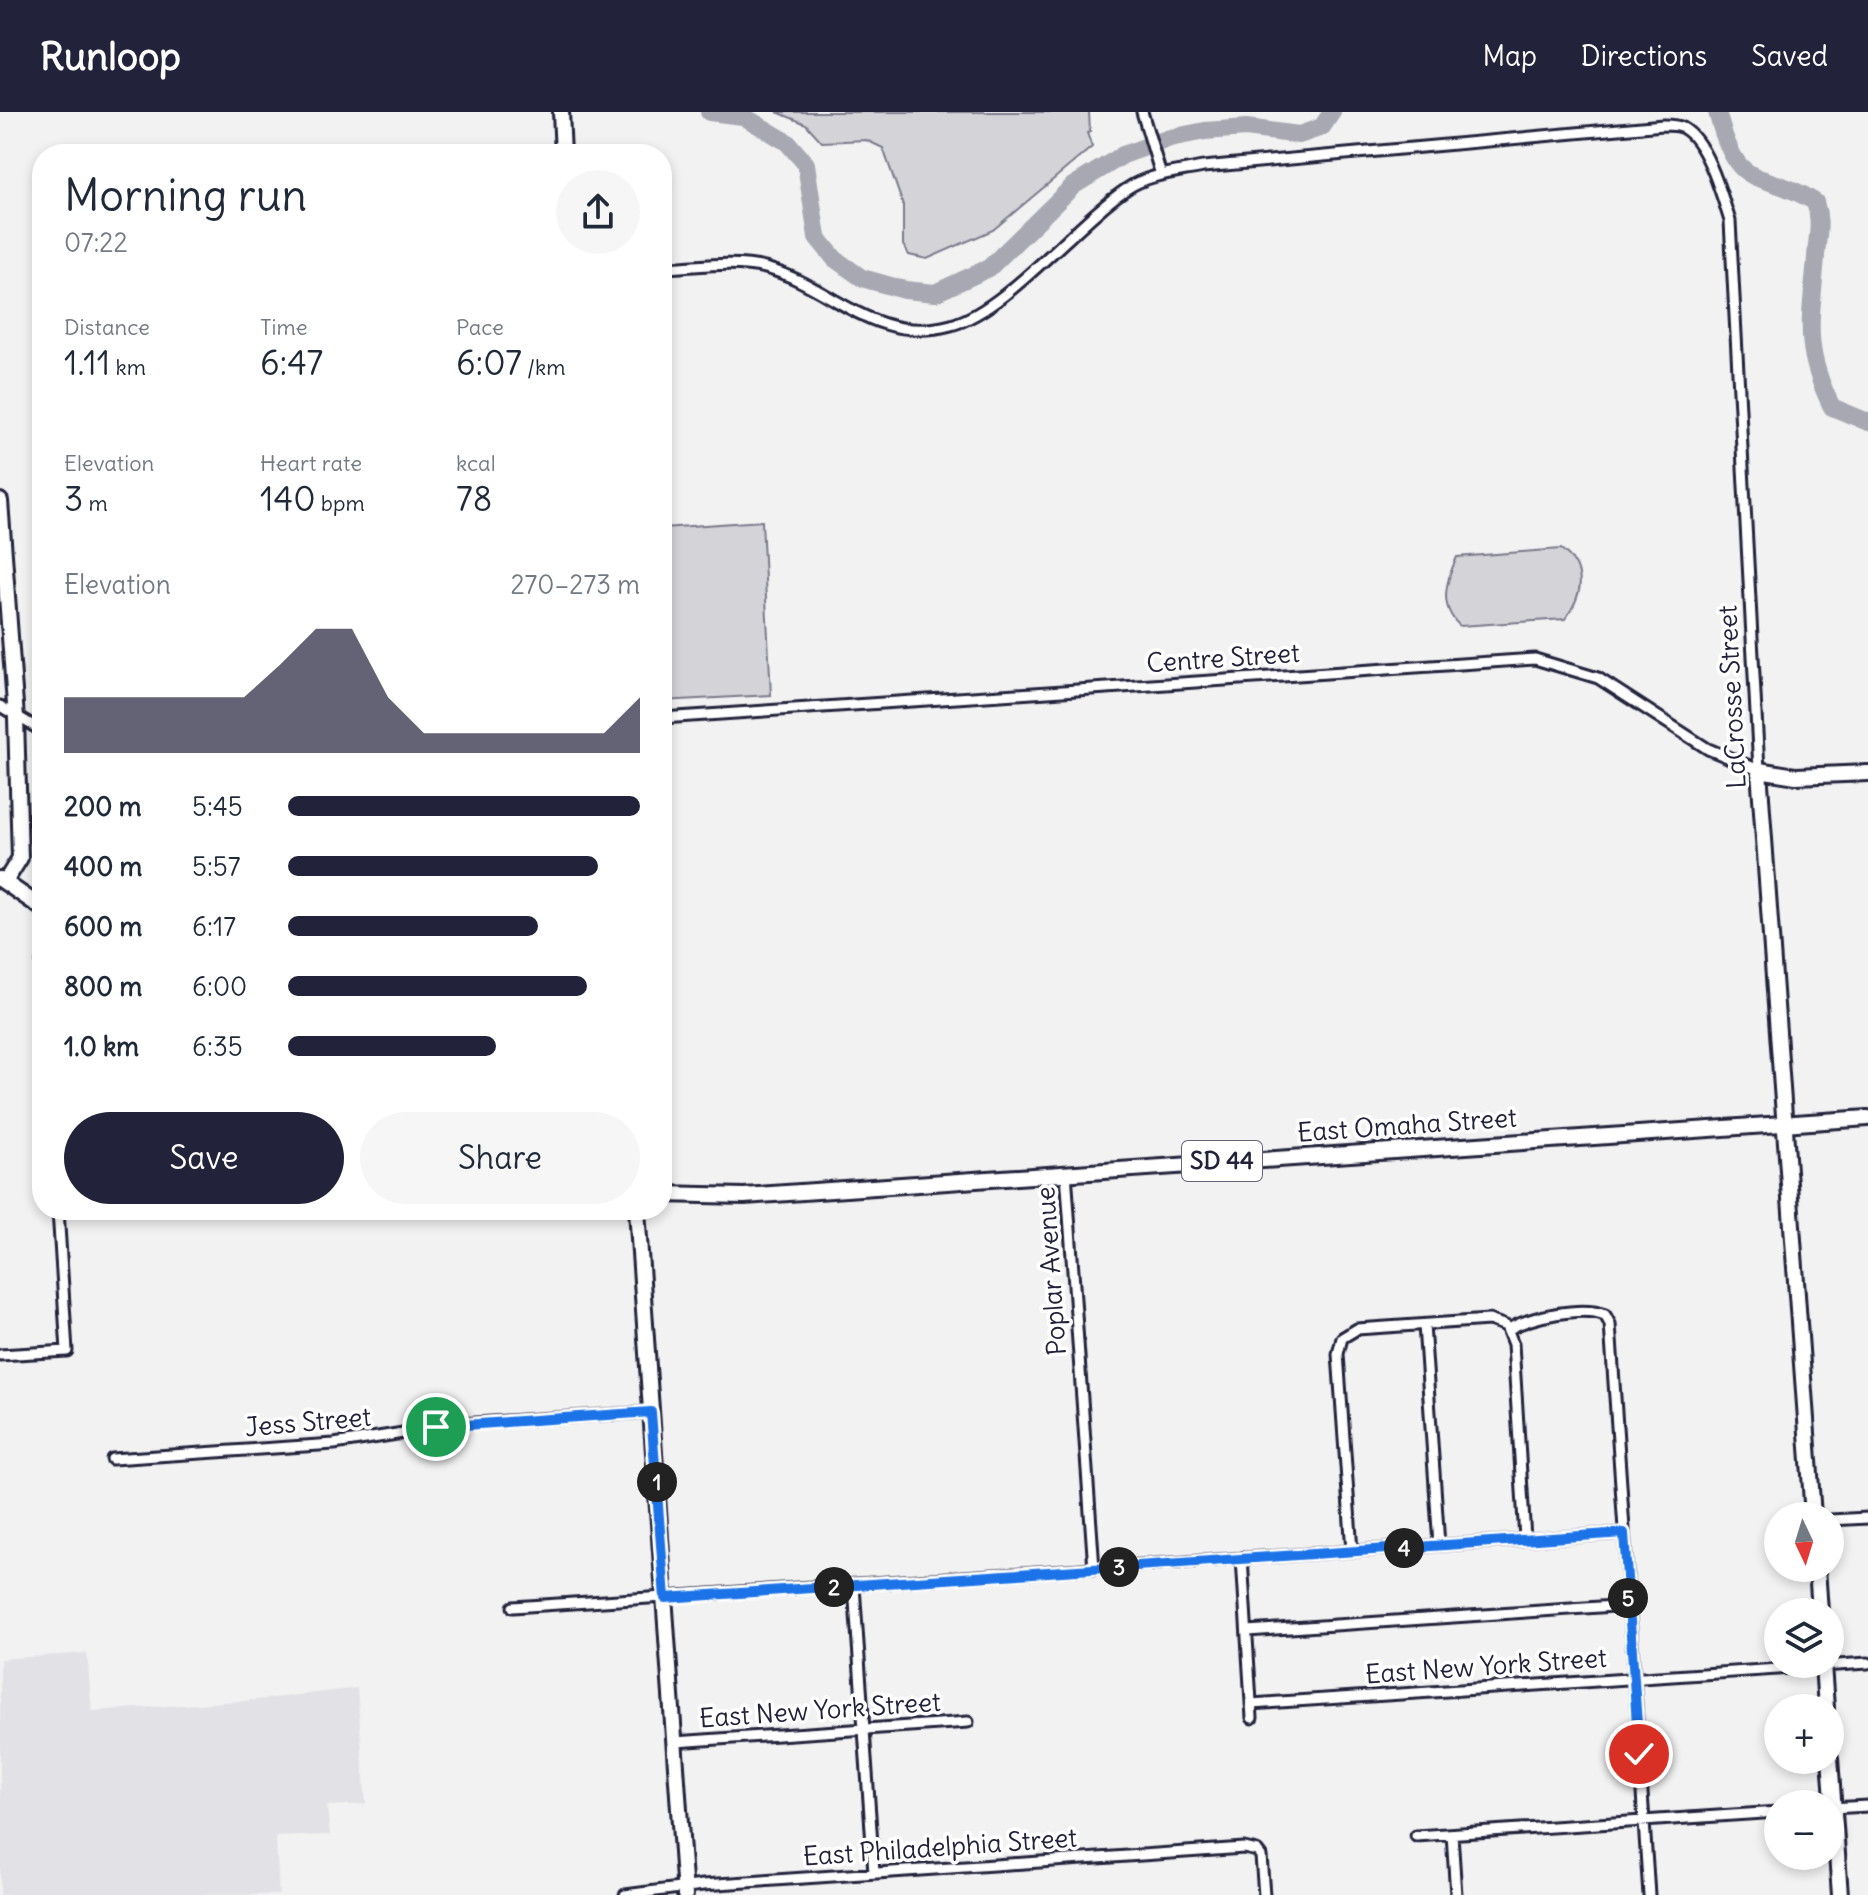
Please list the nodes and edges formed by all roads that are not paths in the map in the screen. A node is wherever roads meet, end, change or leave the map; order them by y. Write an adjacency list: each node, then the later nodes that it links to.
1 (561, 112): 3 (main road)
2 (1143, 115): 4 (street)
3 (563, 144)
4 (1161, 175): 5 (street); 11 (street, LaCrosse Street)
5 (672, 268)
6 (0, 501): 9 (main road)
7 (0, 706): 9 (street)
8 (672, 717): 11 (street, Centre Street)
9 (16, 718): 10 (street); 13 (main road)
10 (32, 726)
11 (1759, 770): 12 (main road); 16 (main road, LaCrosse Street)
12 (1868, 773)
13 (3, 880): 14 (main road)
14 (32, 901)
15 (1868, 1118): 16 (main road, East Omaha Street / SD 44)
16 (1783, 1124): 17 (main road, East Omaha Street / SD 44); 26 (main road, LaCrosse Street)
17 (1066, 1172): 18 (main road, East Omaha Street / SD 44); 34 (street, Poplar Avenue)
18 (672, 1194)
19 (59, 1220): 23 (street)
20 (638, 1220): 24 (main road)
21 (1424, 1325): 22 (street); 31 (street); 32 (street)
22 (1509, 1329): 29 (street); 30 (street)
23 (0, 1355)
24 (651, 1412): 25 (street, Jess Street); 36 (main road)
25 (112, 1459)
26 (1812, 1502)
27 (1868, 1518): 28 (street)
28 (1844, 1519)
29 (1624, 1533): 30 (street); 37 (street)
30 (1525, 1539): 31 (street)
31 (1439, 1545): 32 (street)
32 (1352, 1551): 33 (street)
33 (1242, 1558): 34 (street); 39 (street)
34 (1094, 1569): 35 (street)
35 (854, 1586): 36 (street); 47 (street)
36 (665, 1598): 38 (street); 48 (main road)
37 (1629, 1605): 39 (street); 43 (street)
38 (513, 1607)
39 (1247, 1631): 44 (street)
40 (1868, 1663): 41 (street, East New York Street)
41 (1844, 1664)
42 (1764, 1669): 43 (street, East New York Street)
43 (1634, 1679): 44 (street, East New York Street); 52 (street)
44 (1251, 1704): 45 (street)
45 (1252, 1718)
46 (968, 1722): 47 (street, East New York Street)
47 (864, 1729): 48 (street, East New York Street); 56 (street)
48 (675, 1742): 57 (main road)
49 (1868, 1806): 50 (street)
50 (1844, 1807)
51 (1764, 1813): 52 (street)
52 (1643, 1821): 53 (street); 61 (street)
53 (1452, 1834): 54 (street); 60 (street)
54 (1416, 1836)
55 (1838, 1870): 62 (main road)
56 (874, 1873): 57 (street, East Philadelphia Street); 59 (street, East Philadelphia Street)
57 (685, 1892): 58 (street, East Philadelphia Street)
58 (625, 1895)
59 (1264, 1895)
60 (1456, 1895)
61 (1649, 1895)
62 (1840, 1895)

